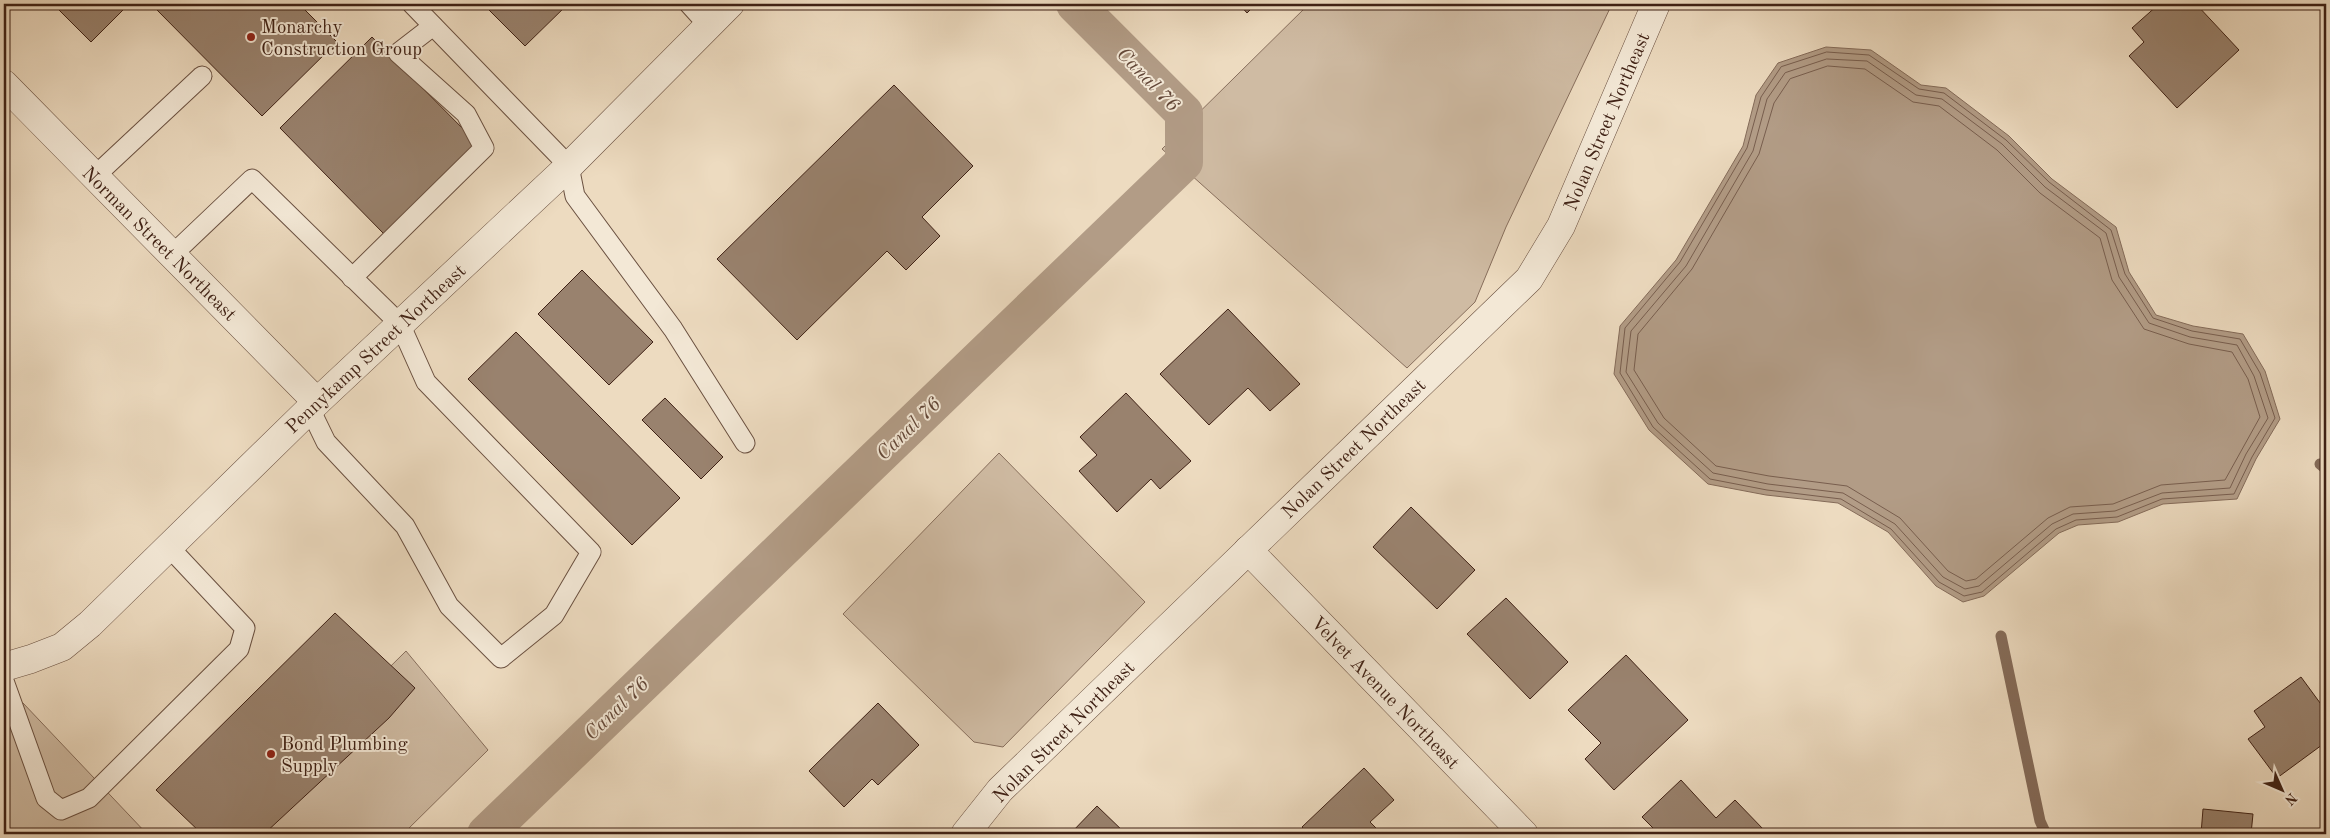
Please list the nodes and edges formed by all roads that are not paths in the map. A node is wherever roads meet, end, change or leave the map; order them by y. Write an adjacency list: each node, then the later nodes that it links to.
1 (412, 4): 6 (lane)
2 (689, 4): 5 (lane)
3 (730, 4): 5 (street, Pennykamp Street Northeast)
4 (1656, 4): 17 (street, Nolan Street Northeast)
5 (708, 25): 9 (street, Pennykamp Street Northeast)
6 (434, 26): 9 (lane); 12 (lane)
7 (202, 76): 10 (lane)
8 (4, 84): 10 (street, Norman Street Northeast)
9 (568, 166): 13 (street, Pennykamp Street Northeast); 15 (lane)
10 (95, 176): 11 (street, Norman Street Northeast)
11 (172, 256): 12 (lane); 14 (street, Norman Street Northeast)
12 (352, 278): 13 (lane)
13 (400, 324): 14 (street, Pennykamp Street Northeast); 14 (lane)
14 (313, 406): 16 (street, Pennykamp Street Northeast)
15 (745, 443)
16 (169, 547): 18 (street, Pennykamp Street Northeast); 19 (lane)
17 (1248, 550): 20 (street, Nolan Street Northeast); 21 (street, Velvet Avenue Northeast)
18 (4, 667)
19 (4, 681)
20 (965, 834)
21 (1524, 834)

